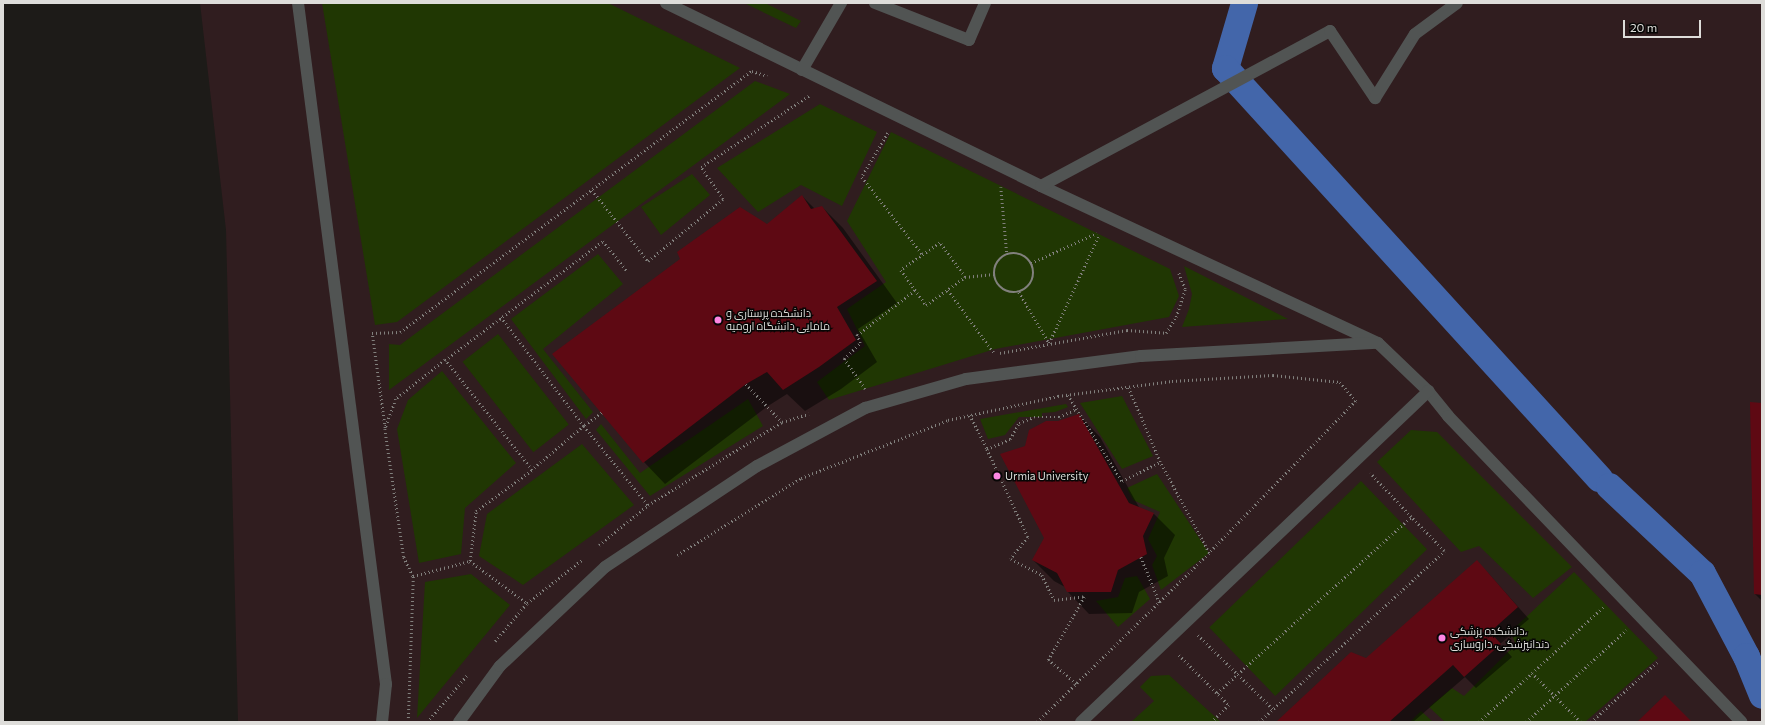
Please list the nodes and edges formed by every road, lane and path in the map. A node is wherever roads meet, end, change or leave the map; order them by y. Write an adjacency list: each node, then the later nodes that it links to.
1 (298, 3): 66 (lane)
2 (666, 3): 7 (lane)
3 (841, 3): 7 (lane)
4 (875, 3): 5 (lane)
5 (985, 3)
6 (1457, 3): 12 (lane)
7 (802, 70): 12 (lane)
8 (752, 71): 13 (path)
9 (813, 92): 13 (path)
10 (890, 128): 15 (path)
11 (1000, 181): 14 (path)
12 (1041, 186): 25 (lane)
13 (592, 190): 41 (path)
14 (1007, 254): 16 (path); 19 (path)
15 (923, 255): 20 (path); 21 (path)
16 (1031, 263): 23 (path); 26 (path)
17 (1177, 270): 26 (path)
18 (627, 271): 24 (path)
19 (994, 274): 20 (path); 23 (path)
20 (965, 277): 22 (path)
21 (915, 290): 22 (path); 33 (path)
22 (948, 290): 27 (path)
23 (1019, 292): 26 (path)
24 (501, 318): 29 (path); 40 (path)
25 (1378, 343): 32 (lane); 68 (lane)
26 (1049, 344): 27 (path)
27 (995, 354): 28 (path)
28 (988, 356)
29 (445, 360): 41 (path); 44 (path)
30 (746, 384): 39 (path)
31 (1128, 387): 34 (path); 43 (path); 49 (path)
32 (1428, 391): 59 (lane); 70 (lane)
33 (870, 395)
34 (1067, 395): 35 (path); 38 (path)
35 (1076, 409): 42 (path); 43 (path)
36 (602, 414): 40 (path)
37 (810, 414): 39 (path)
38 (970, 415): 42 (path); 51 (path)
39 (782, 422): 46 (path)
40 (584, 426): 44 (path); 46 (path)
41 (385, 429): 54 (path)
42 (987, 449): 63 (path)
43 (1160, 462): 49 (path)
44 (532, 470): 53 (path)
45 (1366, 470): 47 (path)
46 (648, 505): 48 (path)
47 (1411, 517): 62 (path); 65 (path)
48 (594, 549)
49 (1209, 553): 55 (path)
50 (588, 554): 53 (path)
51 (677, 555)
52 (1141, 557): 55 (path)
53 (470, 561): 54 (path)
54 (413, 576): 67 (path)
55 (1160, 603): 63 (path)
56 (1607, 604): 61 (path)
57 (1629, 628): 74 (path)
58 (1195, 633): 62 (path)
59 (1672, 650): 76 (path); 77 (lane)
60 (1176, 652): 64 (path)
61 (1532, 673): 73 (path); 75 (path)
62 (1238, 674): 64 (path); 65 (path)
63 (1076, 684): 69 (path)
64 (1217, 693): 71 (path)
65 (1274, 709): 72 (path)
66 (382, 722)
67 (408, 722)
68 (460, 722)
69 (1037, 722)
70 (1081, 722)
71 (1212, 722)
72 (1259, 722)
73 (1479, 722)
74 (1526, 722)
75 (1581, 722)
76 (1591, 722)
77 (1741, 722)

